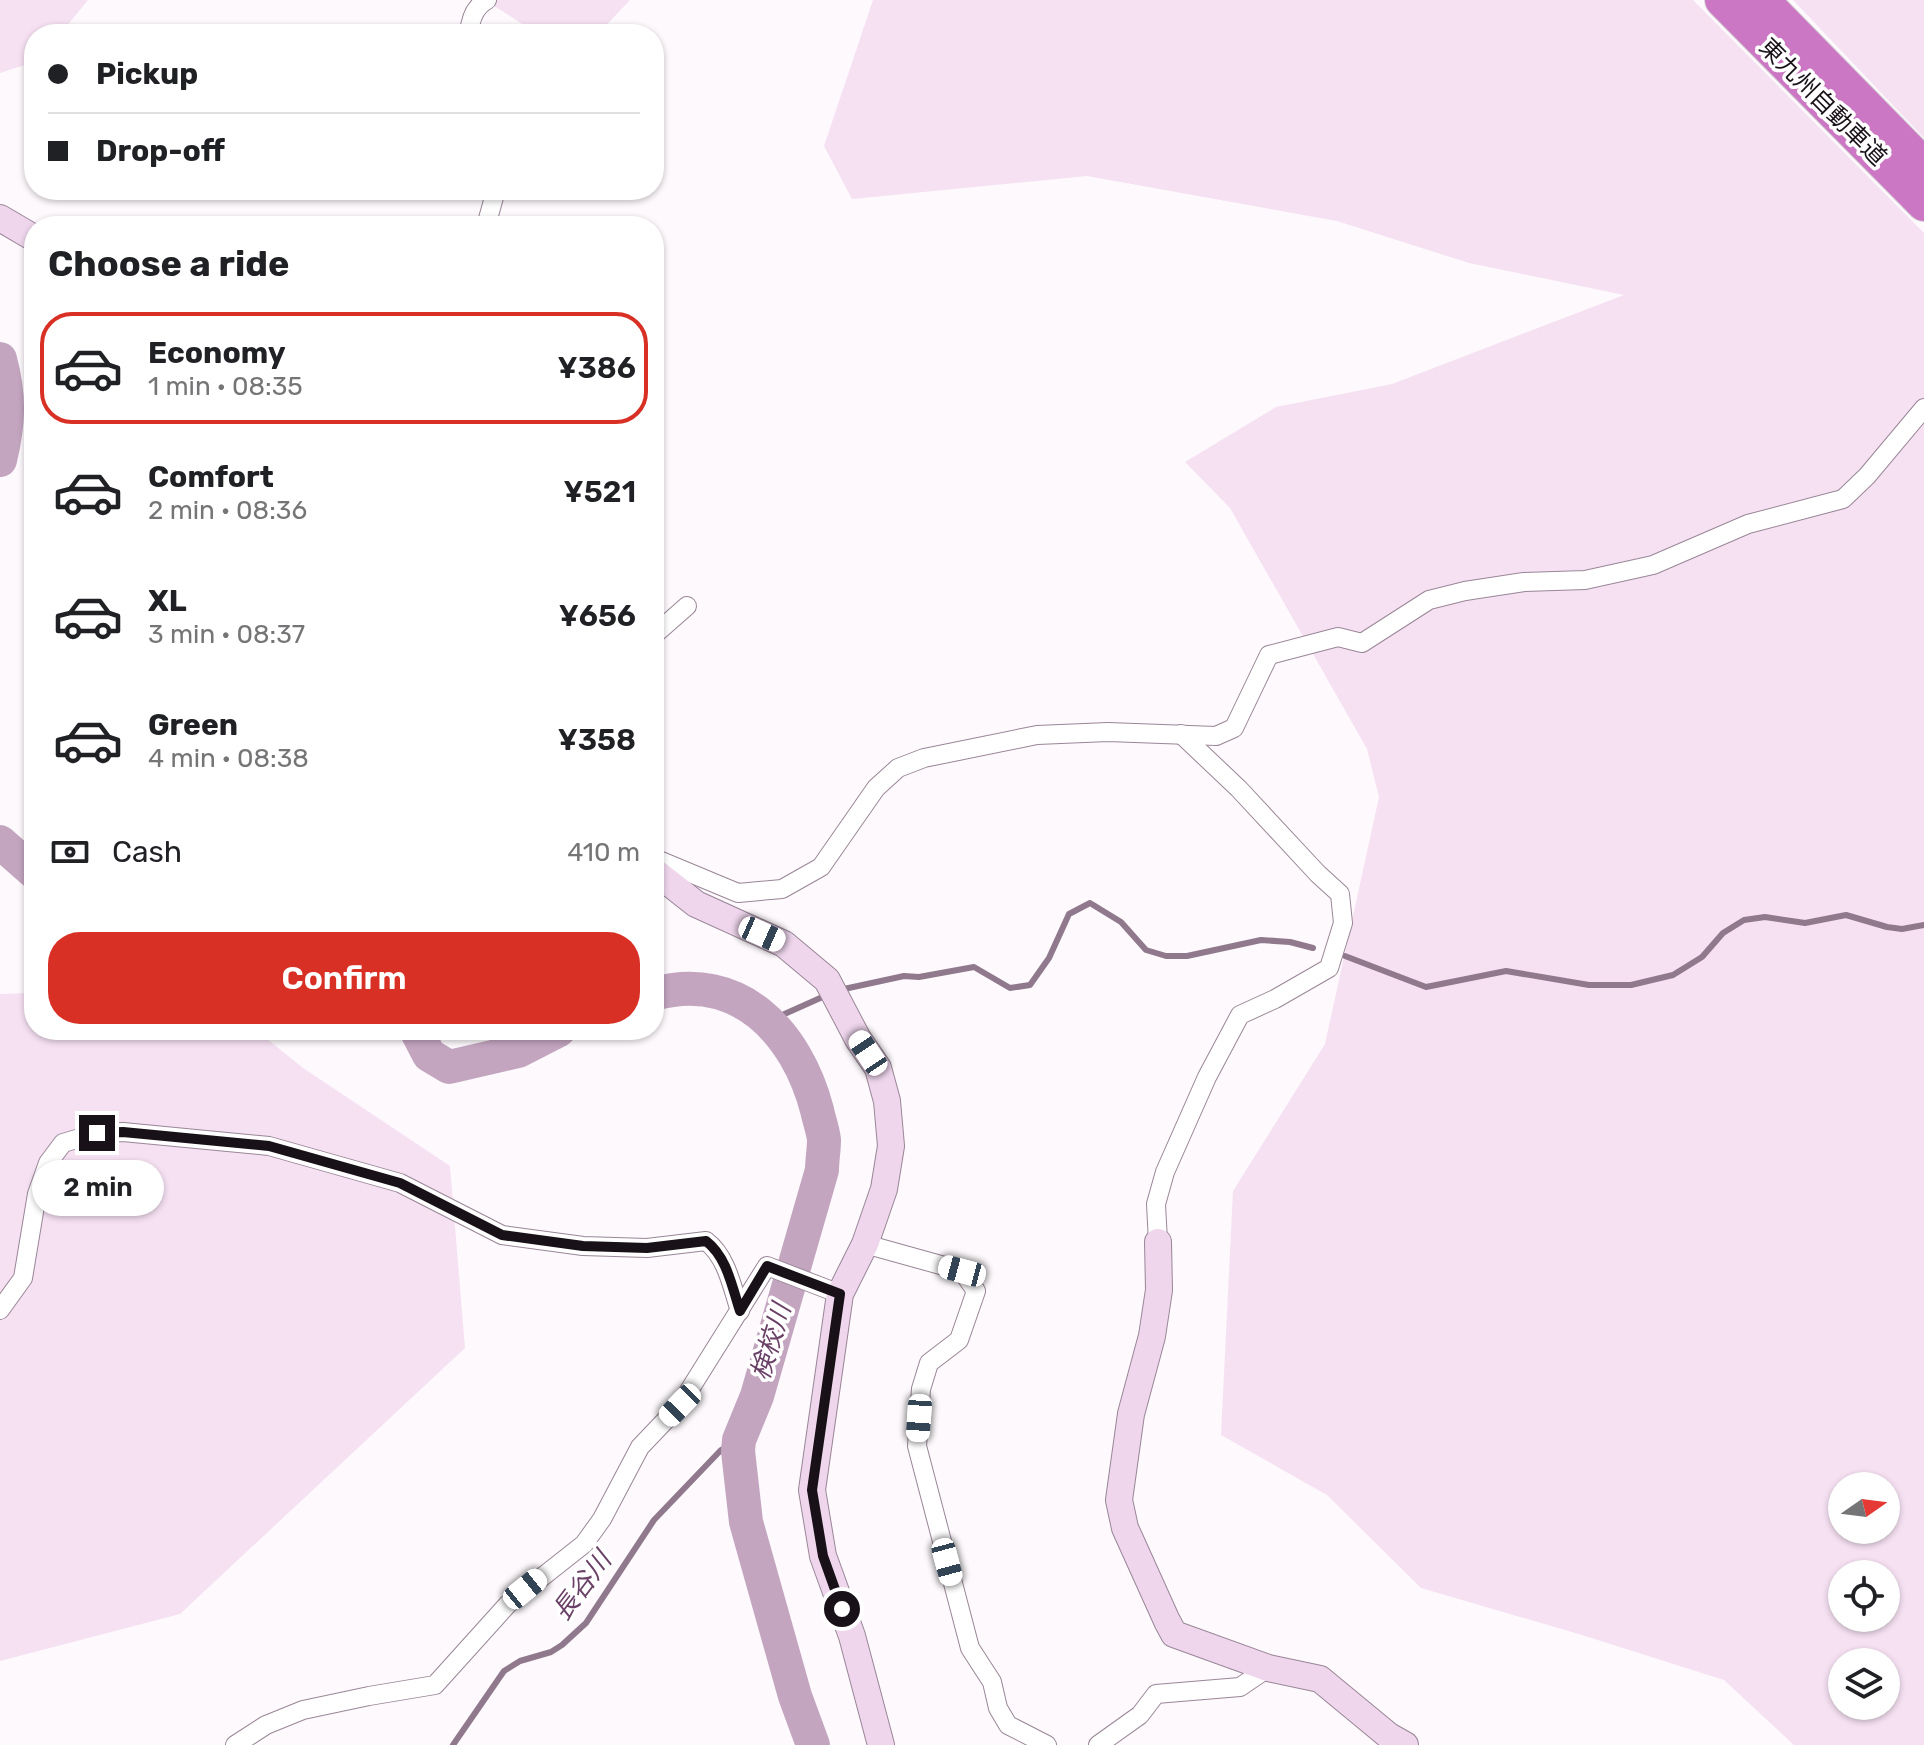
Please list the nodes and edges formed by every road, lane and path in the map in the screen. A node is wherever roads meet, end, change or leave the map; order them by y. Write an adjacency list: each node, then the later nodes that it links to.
1 (487, 0): 4 (street)
2 (1722, 0): 6 (highway, 東九州自動車道)
3 (1762, 0): 5 (highway, 東九州自動車道)
4 (471, 24)
5 (1924, 165)
6 (1924, 204)
7 (0, 218): 8 (street)
8 (24, 232)
9 (1924, 408): 12 (street)
10 (687, 606): 11 (street)
11 (664, 626)
12 (1181, 734): 13 (street); 15 (street)
13 (664, 862)
14 (664, 879): 16 (street)
15 (1158, 1242): 20 (street)
16 (865, 1244): 17 (street); 24 (street)
17 (829, 1290): 19 (street); 23 (street)
18 (0, 1310): 19 (street)
19 (740, 1311): 22 (street)
20 (1268, 1668): 21 (street); 25 (street)
21 (1393, 1742)
22 (235, 1745)
23 (881, 1745)
24 (1047, 1745)
25 (1098, 1745)

